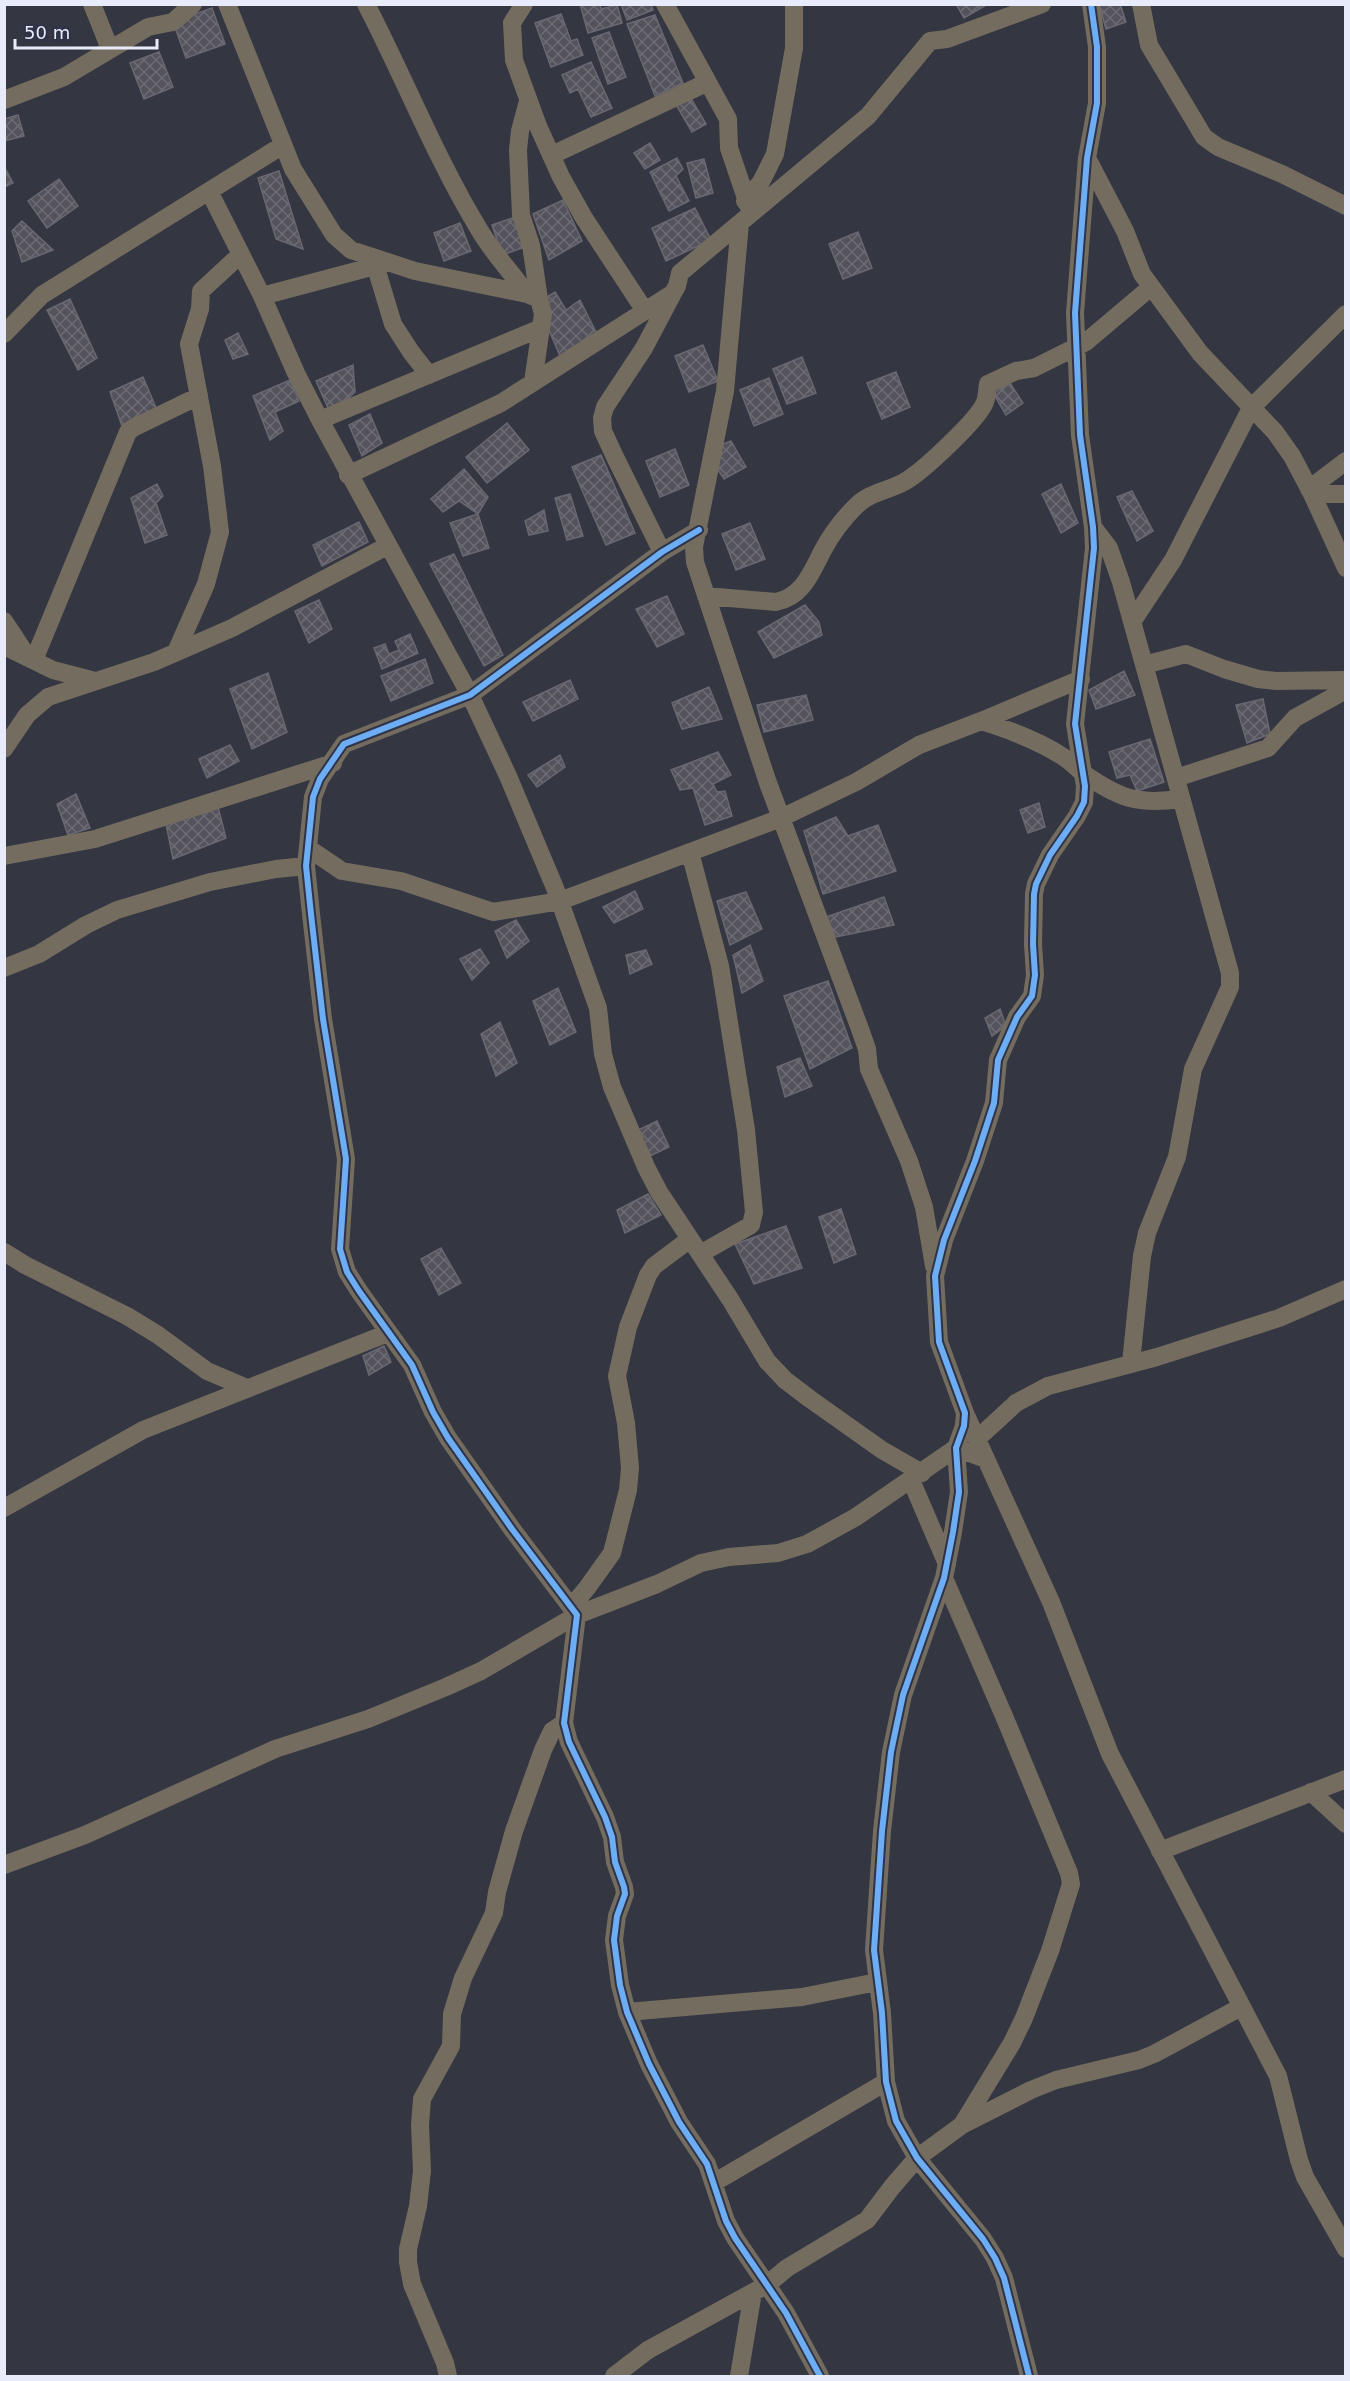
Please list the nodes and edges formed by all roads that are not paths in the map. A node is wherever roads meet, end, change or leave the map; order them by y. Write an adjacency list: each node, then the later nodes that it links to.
1 (92, 4): 11 (street)
2 (193, 4): 11 (street)
3 (227, 4): 15 (street)
4 (366, 4): 26 (street)
5 (524, 4): 14 (street)
6 (665, 4): 12 (street)
7 (794, 4): 20 (street)
8 (1042, 4): 20 (street)
9 (1091, 4): 17 (street)
10 (1141, 4): 19 (street)
11 (110, 49): 13 (street)
12 (706, 83): 16 (street); 20 (street)
13 (4, 100)
14 (528, 101): 16 (street); 26 (street)
15 (284, 145): 18 (street); 22 (street)
16 (552, 155): 27 (street)
17 (1087, 158): 23 (street); 31 (street)
18 (208, 191): 21 (street); 30 (street)
19 (1346, 206)
20 (745, 212): 24 (street); 42 (street)
21 (240, 255): 25 (street); 34 (street)
22 (374, 262): 25 (street); 26 (street); 32 (street)
23 (1151, 287): 31 (street); 35 (street)
24 (673, 293): 27 (street); 44 (street)
25 (262, 296): 36 (street)
26 (533, 297): 29 (street)
27 (645, 311): 33 (street)
28 (1346, 314): 35 (street)
29 (541, 328): 32 (street); 33 (street)
30 (4, 334)
31 (1075, 347): 41 (street); 46 (street)
32 (429, 375): 36 (street)
33 (533, 382): 38 (street)
34 (198, 396): 50 (street); 51 (street)
35 (1251, 408): 39 (street); 48 (street)
36 (320, 420): 38 (street)
37 (1346, 461): 39 (street)
38 (348, 475): 43 (street)
39 (1310, 491): 40 (street); 45 (street)
40 (1346, 494)
41 (1093, 527): 48 (street); 53 (street)
42 (699, 530): 44 (street); 46 (street)
43 (387, 546): 50 (street); 57 (street)
44 (662, 552): 57 (street)
45 (1346, 568)
46 (706, 596): 64 (street)
47 (4, 621): 51 (street)
48 (1132, 622): 52 (street)
49 (4, 646): 51 (street)
50 (176, 652): 55 (street)
51 (31, 658): 55 (street)
52 (1144, 665): 54 (street); 62 (street)
53 (1081, 679): 58 (street); 61 (street)
54 (1346, 680)
55 (95, 682): 59 (street)
56 (1346, 690): 62 (street)
57 (470, 695): 60 (street); 68 (street)
58 (981, 721): 61 (street); 64 (street)
59 (4, 749)
60 (333, 763): 66 (street); 67 (street)
61 (1082, 772): 63 (street); 72 (street)
62 (1176, 778): 63 (street)
63 (1180, 799): 75 (street)
64 (781, 818): 65 (street); 72 (street)
65 (690, 852): 68 (street); 70 (street)
66 (4, 856)
67 (307, 857): 68 (street); 69 (street); 74 (street)
68 (560, 901): 70 (street)
69 (4, 969)
70 (695, 1246): 81 (street); 84 (street)
71 (4, 1252): 76 (street)
72 (935, 1276): 77 (street)
73 (1346, 1289): 75 (street)
74 (388, 1333): 76 (street); 84 (street)
75 (1131, 1363): 78 (street)
76 (247, 1388): 82 (street)
77 (965, 1413): 78 (street); 79 (street)
78 (977, 1439): 80 (street)
79 (956, 1448): 80 (street); 81 (street); 83 (street)
80 (986, 1459): 89 (street)
81 (916, 1477): 83 (street); 84 (street)
82 (4, 1508)
83 (945, 1571): 91 (street); 95 (street)
84 (574, 1611): 85 (street); 90 (street)
85 (564, 1723): 93 (street); 101 (street)
86 (1346, 1779): 87 (street)
87 (1311, 1792): 88 (street); 89 (street)
88 (1346, 1824)
89 (1160, 1851): 92 (street)
90 (4, 1865)
91 (877, 1982): 93 (street); 94 (street)
92 (1241, 2007): 95 (street); 98 (street)
93 (627, 2012): 97 (street)
94 (886, 2082): 96 (street); 97 (street)
95 (962, 2125): 96 (street)
96 (917, 2158): 99 (street); 105 (street)
97 (714, 2182): 99 (street)
98 (1346, 2249)
99 (760, 2288): 100 (street); 103 (street); 104 (street)
100 (627, 2370): 102 (street)
101 (448, 2376)
102 (614, 2376)
103 (739, 2376)
104 (820, 2376)
105 (1029, 2376)

